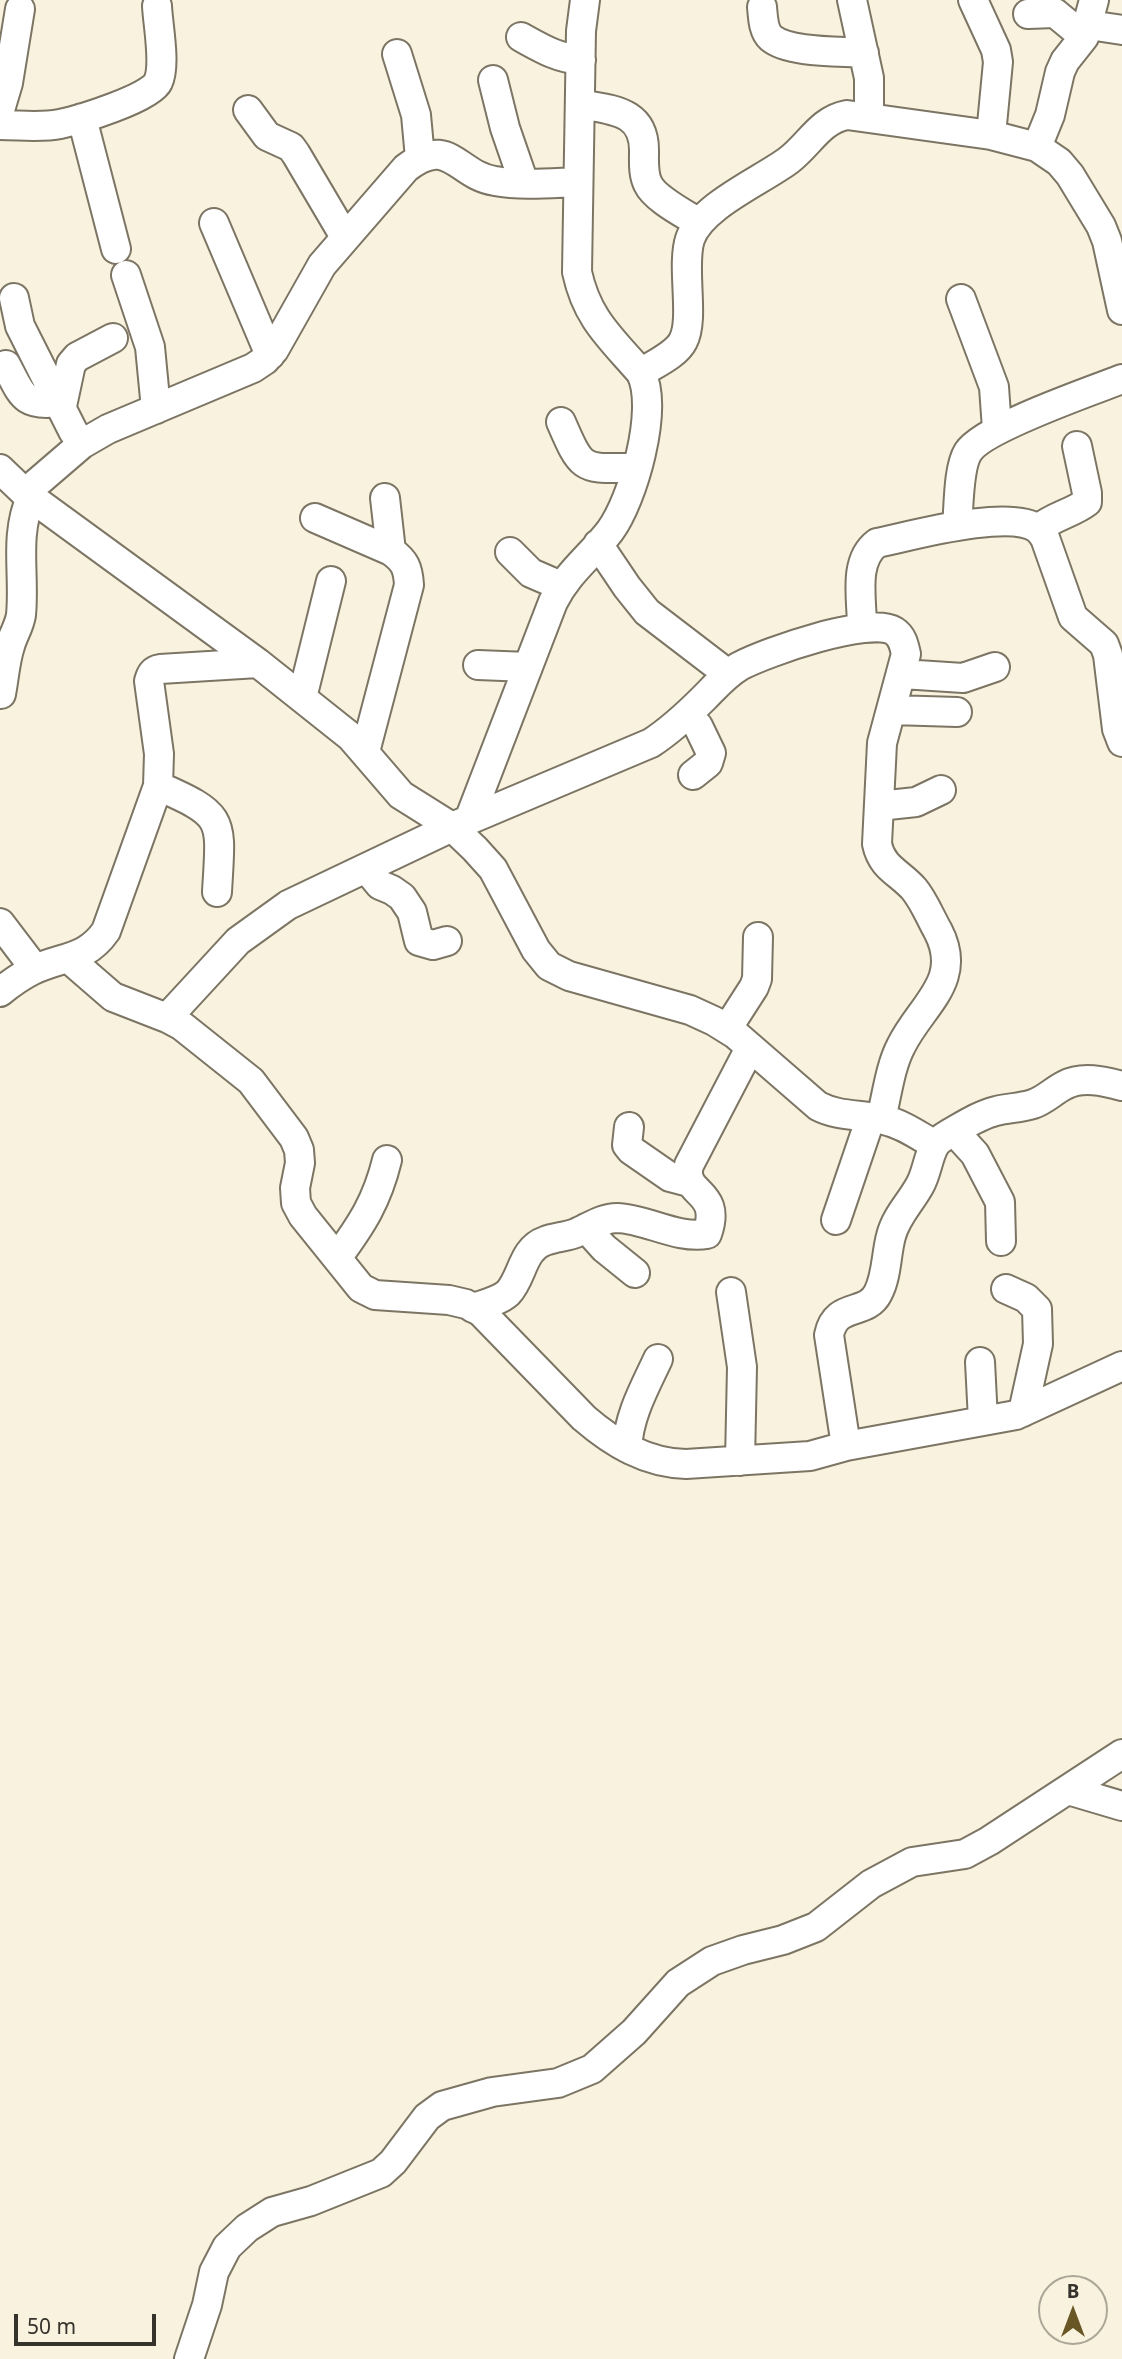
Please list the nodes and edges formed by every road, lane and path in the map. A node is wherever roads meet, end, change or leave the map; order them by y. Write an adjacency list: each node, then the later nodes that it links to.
1 (585, 0): 13 (street)
2 (852, 0): 11 (street)
3 (973, 0): 21 (street)
4 (157, 6): 18 (street)
5 (762, 7): 11 (street)
6 (20, 9): 16 (street)
7 (1028, 14): 8 (street)
8 (1089, 21): 9 (street); 22 (street)
9 (1122, 30)
10 (521, 37): 13 (street)
11 (864, 53): 19 (street)
12 (397, 54): 23 (street)
13 (581, 60): 15 (street)
14 (493, 80): 25 (street)
15 (580, 104): 24 (street); 27 (street)
16 (0, 110)
17 (248, 110): 28 (street)
18 (82, 118): 20 (street); 29 (street)
19 (869, 118): 21 (street); 27 (street)
20 (0, 124)
21 (991, 135): 22 (street)
22 (1037, 147): 33 (street)
23 (420, 158): 25 (street); 28 (street)
24 (578, 182): 25 (street); 37 (street)
25 (524, 183)
26 (214, 223): 35 (street)
27 (699, 223): 37 (street)
28 (345, 237): 35 (street)
29 (116, 248)
30 (126, 275): 40 (street)
31 (14, 298): 39 (street)
32 (961, 299): 42 (street)
33 (1122, 310)
34 (113, 338): 39 (street)
35 (270, 355): 40 (street)
36 (6, 365): 39 (street)
37 (641, 373): 45 (street)
38 (1122, 379): 42 (street)
39 (60, 404): 43 (street)
40 (156, 409): 43 (street)
41 (561, 422): 45 (street)
42 (996, 429): 50 (street)
43 (82, 444): 47 (street)
44 (1077, 446): 51 (street)
45 (636, 468): 53 (street)
46 (0, 469): 47 (street)
47 (28, 495): 52 (street); 60 (street)
48 (385, 498): 54 (street)
49 (315, 518): 54 (street)
50 (957, 526): 51 (street); 58 (street)
51 (1038, 529): 59 (street)
52 (10, 537): 66 (street)
53 (598, 544): 57 (street); 64 (street)
54 (391, 551): 72 (street)
55 (510, 552): 57 (street)
56 (331, 580): 67 (street)
57 (561, 586): 62 (street)
58 (862, 627): 64 (street); 65 (street)
59 (1113, 646): 71 (street)
60 (258, 663): 67 (street); 74 (street)
61 (478, 665): 62 (street)
62 (528, 667): 77 (street)
63 (995, 667): 65 (street)
64 (728, 674): 70 (street)
65 (902, 674): 68 (street)
66 (1, 694)
67 (302, 698): 72 (street)
68 (892, 710): 69 (street); 76 (street)
69 (957, 712)
70 (693, 719): 73 (street); 77 (street)
71 (1122, 742)
72 (365, 752): 77 (street)
73 (693, 775)
74 (158, 786): 79 (street); 83 (street)
75 (941, 790): 76 (street)
76 (879, 806): 90 (street)
77 (460, 823): 78 (street); 87 (street)
78 (366, 868): 82 (street); 86 (street)
79 (218, 892)
80 (0, 923): 84 (street)
81 (758, 937): 87 (street)
82 (447, 941)
83 (68, 958): 84 (street); 86 (street)
84 (35, 969): 85 (street)
85 (0, 992)
86 (167, 1018): 98 (street)
87 (726, 1029): 88 (street)
88 (750, 1048): 90 (street); 94 (street)
89 (1122, 1086): 92 (street)
90 (876, 1118): 92 (street); 95 (street)
91 (629, 1127): 94 (street)
92 (944, 1138): 97 (street); 108 (street)
93 (387, 1160): 98 (street)
94 (689, 1182): 96 (street)
95 (835, 1220)
96 (586, 1228): 99 (street); 102 (street)
97 (1001, 1241)
98 (337, 1258): 102 (street)
99 (635, 1273)
100 (1006, 1289): 106 (street)
101 (731, 1292): 110 (street)
102 (473, 1307): 109 (street)
103 (657, 1359): 109 (street)
104 (981, 1362): 107 (street)
105 (1122, 1366): 106 (street)
106 (1023, 1412): 107 (street)
107 (983, 1420): 108 (street)
108 (846, 1446): 110 (street)
109 (627, 1448): 110 (street)
110 (740, 1461)
111 (1122, 1754): 112 (street)
112 (1068, 1790): 113 (street); 114 (street)
113 (1122, 1806)
114 (189, 2359)

